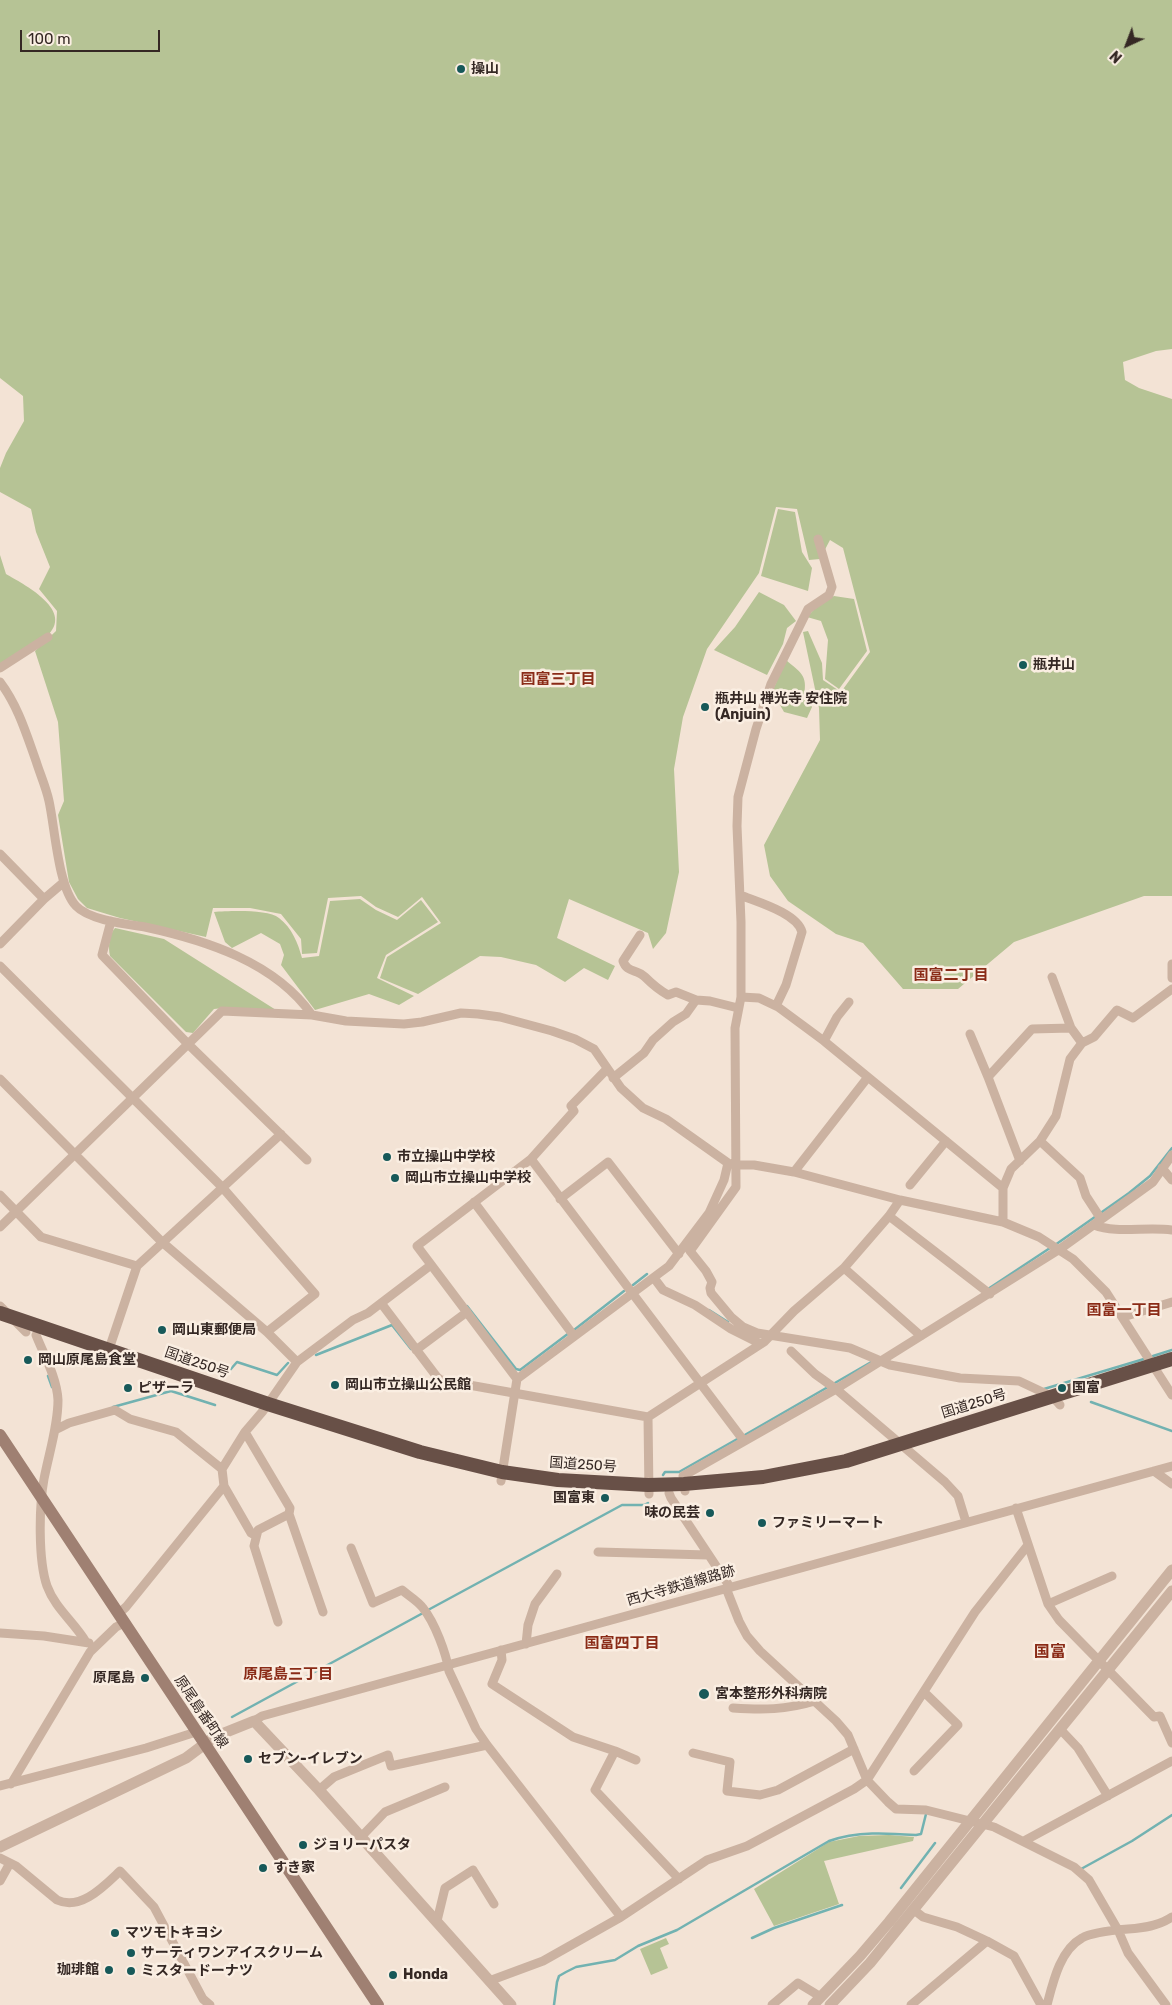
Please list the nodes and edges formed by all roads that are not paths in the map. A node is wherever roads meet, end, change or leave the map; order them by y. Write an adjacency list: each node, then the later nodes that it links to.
1 (818, 539): 7 (street)
2 (48, 637): 3 (street)
3 (0, 668)
4 (0, 682): 6 (street)
5 (0, 854): 8 (street)
6 (64, 882): 8 (street); 9 (street)
7 (740, 895): 17 (street); 20 (street)
8 (44, 899): 11 (street)
9 (111, 921): 22 (street); 26 (street)
10 (640, 935): 18 (street)
11 (0, 944)
12 (1172, 964): 15 (street)
13 (0, 966): 33 (street)
14 (1052, 977): 23 (street)
15 (1172, 978)
16 (1172, 990): 27 (street)
17 (741, 997): 20 (street); 21 (street)
18 (696, 1000): 21 (street); 31 (street)
19 (849, 1002): 25 (street)
20 (776, 1006): 25 (street)
21 (738, 1008): 42 (street)
22 (312, 1015): 26 (street); 28 (street)
23 (1071, 1028): 27 (street); 30 (street)
24 (970, 1034): 30 (street)
25 (824, 1041): 29 (street)
26 (187, 1043): 33 (street); 34 (street)
27 (1082, 1043): 36 (street)
28 (607, 1069): 31 (street); 39 (street)
29 (868, 1077): 35 (street); 44 (street)
30 (988, 1077): 41 (street)
31 (613, 1078): 42 (street)
32 (0, 1079): 37 (street)
33 (132, 1097): 37 (street); 47 (street)
34 (281, 1134): 40 (street); 47 (street)
35 (946, 1142): 46 (street); 48 (street)
36 (1040, 1142): 41 (street); 55 (street)
37 (74, 1153): 53 (street); 59 (street)
38 (1172, 1155): 43 (street)
39 (531, 1159): 50 (street); 52 (street)
40 (307, 1160)
41 (1020, 1161): 48 (street)
42 (732, 1164): 44 (street); 61 (street); 78 (street)
43 (1162, 1168): 45 (street); 55 (street)
44 (794, 1172): 51 (street)
45 (1172, 1180)
46 (910, 1185)
47 (222, 1188): 59 (street); 74 (street)
48 (1003, 1188): 56 (street)
49 (0, 1195): 53 (street)
50 (560, 1199): 61 (street); 67 (street)
51 (900, 1200): 54 (street); 56 (street)
52 (474, 1202): 62 (street); 76 (street)
53 (16, 1211): 57 (street); 63 (street)
54 (889, 1216): 64 (street); 66 (street)
55 (1098, 1219): 58 (street); 60 (street)
56 (1003, 1222): 60 (street)
57 (0, 1227)
58 (1172, 1230)
59 (162, 1242): 63 (street); 74 (street)
60 (1056, 1247): 66 (street); 72 (street)
61 (679, 1254): 65 (street)
62 (431, 1265): 69 (street); 71 (street)
63 (137, 1266): 81 (street)
64 (844, 1268): 77 (street); 78 (street)
65 (654, 1278): 67 (street); 78 (street)
66 (987, 1292): 77 (street)
67 (632, 1293): 76 (street); 88 (street)
68 (1172, 1302): 72 (street)
69 (381, 1303): 79 (street); 84 (street)
70 (0, 1306): 73 (street)
71 (467, 1312): 79 (street); 87 (street)
72 (1123, 1317): 85 (street)
73 (4, 1318): 75 (highway, 国道250号); 81 (highway, 国道250号)
74 (267, 1332): 84 (street)
75 (31, 1333): 81 (highway, 国道250号); 95 (street)
76 (572, 1333): 87 (street)
77 (919, 1334): 83 (street)
78 (766, 1340): 83 (street); 88 (street)
79 (416, 1350): 90 (street)
80 (791, 1351): 89 (street)
81 (107, 1354): 93 (highway, 国道250号)
82 (1172, 1359): 85 (highway, 国道250号)
83 (878, 1360): 89 (street); 92 (street)
84 (297, 1362): 93 (street)
85 (1156, 1369): 86 (highway, 国道250号); 91 (street); 92 (highway, 国道250号)
86 (1172, 1369)
87 (518, 1379): 90 (street)
88 (700, 1382): 94 (street); 98 (street)
89 (833, 1387): 98 (street); 99 (street)
90 (515, 1393): 94 (street); 103 (street)
91 (1172, 1395)
92 (1056, 1401): 99 (highway, 国道250号)
93 (265, 1408): 96 (street); 103 (highway, 国道250号)
94 (648, 1417): 107 (street)
95 (55, 1427): 101 (street); 109 (street)
96 (245, 1432): 101 (street); 111 (street)
97 (0, 1435): 109 (main road, 原尾島番町線)
98 (742, 1438): 106 (street)
99 (904, 1448): 106 (highway, 国道250号); 112 (street)
100 (1172, 1466): 102 (street, 西大寺鉄道線路跡)
101 (222, 1469): 105 (street)
102 (1154, 1471): 104 (street); 110 (street, 西大寺鉄道線路跡)
103 (501, 1476): 107 (highway, 国道250号)
104 (1172, 1484)
105 (224, 1486): 113 (street); 125 (street)
106 (685, 1488): 107 (highway, 国道250号); 108 (highway, 国道250号)
107 (648, 1489): 108 (highway, 国道250号)
108 (670, 1493): 117 (street)
109 (42, 1500): 125 (main road, 原尾島番町線); 128 (street)
110 (1016, 1508): 112 (street, 西大寺鉄道線路跡); 114 (street)
111 (289, 1514): 113 (street); 124 (street)
112 (966, 1522): 121 (street, 西大寺鉄道線路跡)
113 (256, 1536): 126 (street)
114 (1028, 1545): 123 (street); 135 (street)
115 (351, 1548): 133 (street)
116 (598, 1552): 117 (street)
117 (708, 1555): 121 (street)
118 (1172, 1570): 132 (street)
119 (557, 1574): 130 (street)
120 (1112, 1576): 123 (street)
121 (728, 1588): 130 (street, 西大寺鉄道線路跡); 136 (street)
122 (1172, 1591): 134 (street)
123 (1048, 1604): 132 (street)
124 (324, 1612)
125 (121, 1618): 129 (street); 140 (main road, 原尾島番町線)
126 (278, 1622)
127 (0, 1633): 128 (street)
128 (86, 1642): 129 (street)
129 (100, 1643): 151 (street)
130 (526, 1644): 131 (street, 西大寺鉄道線路跡)
131 (501, 1650): 133 (street, 西大寺鉄道線路跡); 145 (street)
132 (1098, 1660): 134 (street); 156 (street)
133 (448, 1665): 138 (street, 西大寺鉄道線路跡); 143 (street)
134 (1108, 1670): 139 (street); 141 (street)
135 (924, 1692): 149 (street); 150 (street)
136 (815, 1701): 137 (street); 144 (street)
137 (733, 1708)
138 (254, 1721): 142 (street); 154 (street)
139 (1060, 1729): 155 (street); 157 (street)
140 (196, 1732): 142 (main road, 原尾島番町線); 151 (street)
141 (1172, 1743)
142 (204, 1745): 160 (street); 175 (main road, 原尾島番町線)
143 (488, 1745): 154 (street); 167 (street)
144 (854, 1749): 146 (street); 150 (street)
145 (615, 1752): 147 (street); 163 (street)
146 (693, 1753)
147 (636, 1760)
148 (1172, 1761): 155 (street)
149 (914, 1770)
150 (867, 1780): 156 (street); 163 (street)
151 (11, 1784): 152 (street)
152 (0, 1786)
153 (445, 1787): 158 (street)
154 (319, 1790): 158 (street)
155 (1108, 1796): 159 (street)
156 (970, 1820): 157 (street); 173 (street)
157 (983, 1824): 159 (street); 166 (street)
158 (361, 1837): 169 (street)
159 (1024, 1841): 170 (street)
160 (0, 1847)
161 (0, 1858): 162 (street)
162 (10, 1864): 164 (street); 174 (street)
163 (679, 1879): 167 (street)
164 (0, 1881)
165 (494, 1904): 169 (street)
166 (914, 1910): 171 (street); 178 (street)
167 (620, 1917): 172 (street)
168 (1172, 1917): 170 (street)
169 (436, 1921): 172 (street)
170 (1118, 1930): 181 (street); 182 (street)
171 (987, 1940): 179 (street); 180 (street)
172 (489, 1981): 176 (street)
173 (817, 2001): 177 (street)
174 (210, 2005)
175 (378, 2005)
176 (511, 2005)
177 (772, 2005)
178 (830, 2005)
179 (911, 2005)
180 (1041, 2005)
181 (1047, 2005)
182 (1166, 2005)

